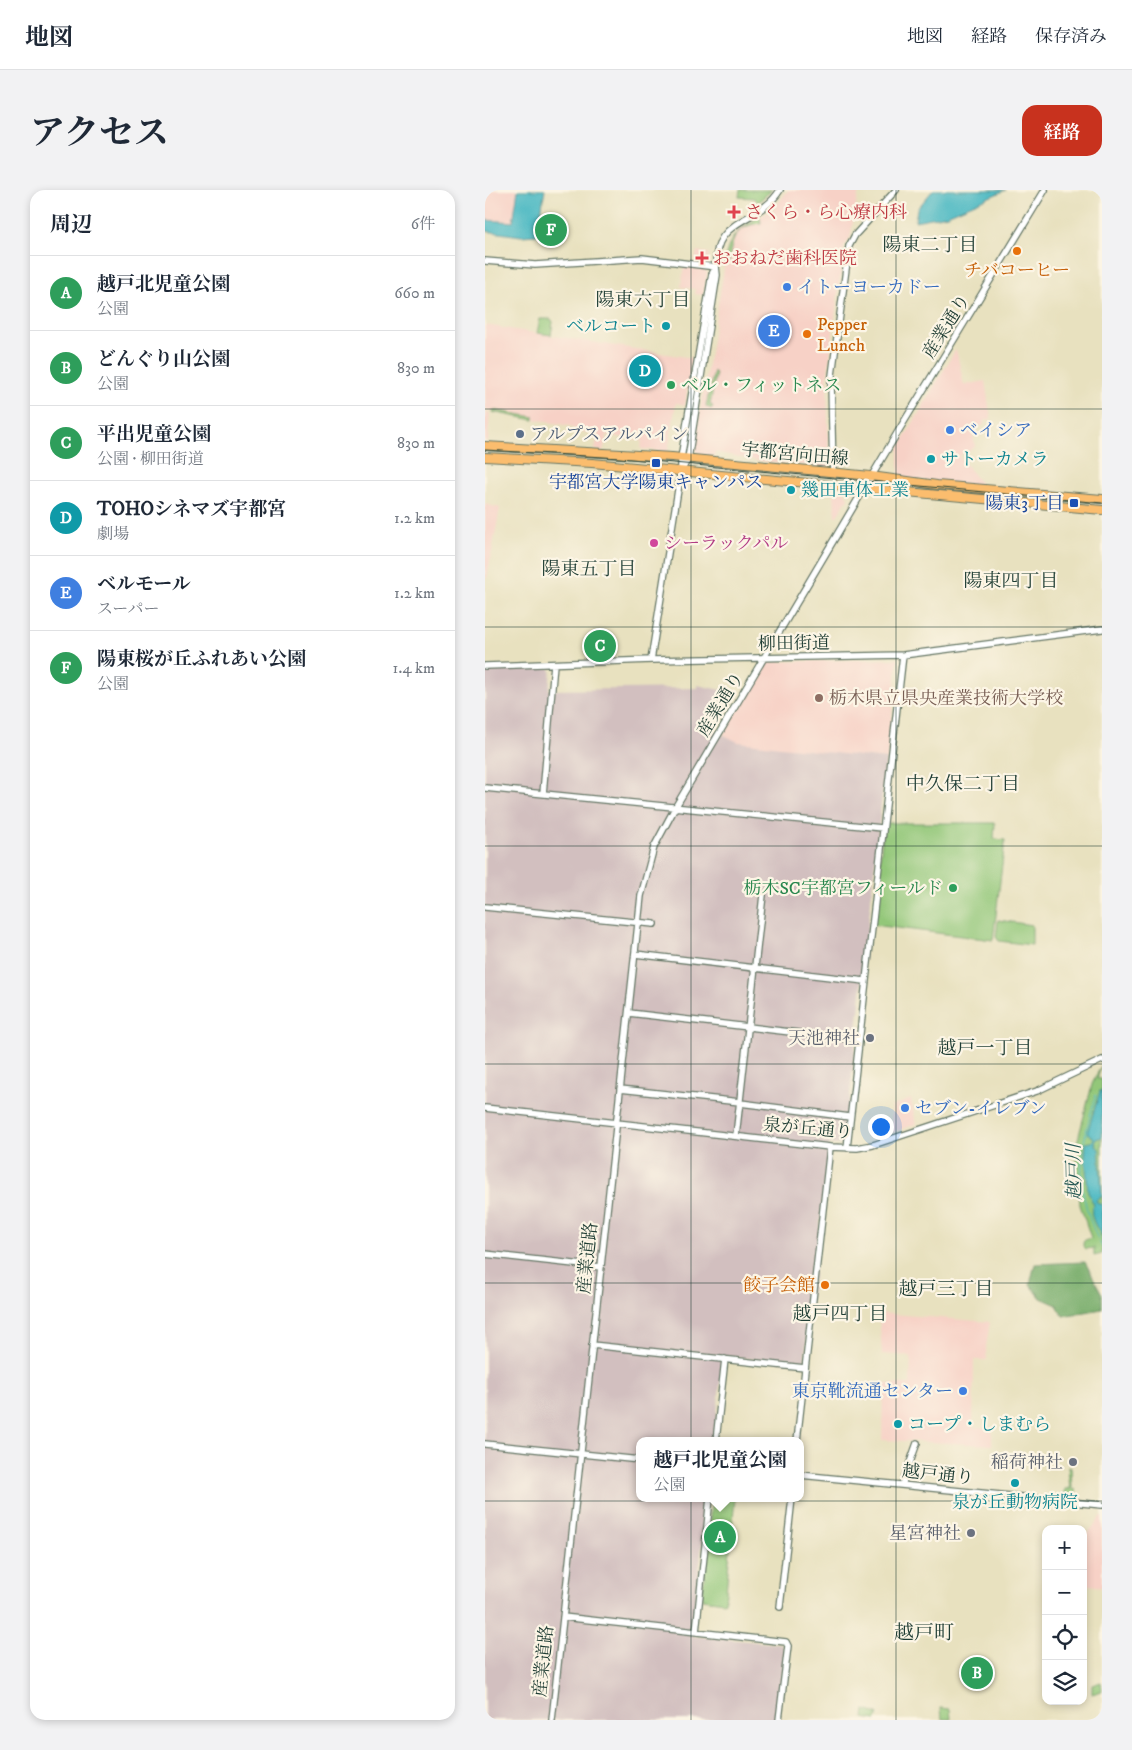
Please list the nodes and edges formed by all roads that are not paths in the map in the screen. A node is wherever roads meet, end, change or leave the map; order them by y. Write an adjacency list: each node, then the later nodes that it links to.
1 (780, 190): 5 (street)
2 (896, 190): 10 (street)
3 (1045, 190): 11 (street, 産業通り)
4 (485, 261): 5 (street)
5 (716, 267): 8 (street)
6 (485, 446): 8 (main road, 宇都宮向田線)
7 (485, 457): 9 (main road, 宇都宮向田線)
8 (684, 459): 9 (street); 10 (main road, 宇都宮向田線)
9 (681, 471): 12 (main road, 宇都宮向田線); 18 (street)
10 (833, 473): 11 (main road, 宇都宮向田線)
11 (871, 476): 12 (street); 13 (main road, 宇都宮向田線)
12 (865, 488): 14 (main road, 宇都宮向田線); 17 (street, 産業通り)
13 (1102, 499)
14 (1102, 510)
15 (1102, 629): 16 (street, 柳田街道)
16 (903, 655): 17 (street, 柳田街道); 24 (street)
17 (764, 659): 18 (street, 柳田街道); 23 (street, 産業通り)
18 (651, 660): 19 (street, 柳田街道)
19 (554, 664): 20 (street, 柳田街道); 22 (street)
20 (485, 666)
21 (485, 788): 22 (street)
22 (543, 794): 23 (street)
23 (676, 806): 24 (street); 27 (street, 産業道路)
24 (882, 828): 31 (street)
25 (763, 895): 30 (street)
26 (485, 907): 27 (street)
27 (638, 922): 28 (street); 29 (street, 産業道路)
28 (655, 924)
29 (635, 954): 30 (street); 32 (street, 産業道路)
30 (755, 968): 31 (street); 33 (street)
31 (865, 980): 34 (street)
32 (629, 1013): 33 (street); 36 (street, 産業道路)
33 (748, 1026): 34 (street); 37 (street)
34 (859, 1040): 39 (street)
35 (1102, 1060): 43 (street, 泉が丘通り)
36 (620, 1089): 37 (street); 40 (street, 産業道路)
37 (740, 1102): 39 (street); 41 (street)
38 (485, 1108): 40 (street, 泉が丘通り)
39 (851, 1117): 43 (street)
40 (617, 1123): 41 (street, 泉が丘通り); 45 (street, 産業道路)
41 (736, 1136): 42 (street, 泉が丘通り)
42 (831, 1147): 43 (street, 泉が丘通り); 48 (street)
43 (847, 1148)
44 (485, 1254): 45 (street)
45 (601, 1266): 46 (street, 産業道路)
46 (592, 1345): 47 (street); 53 (street, 産業道路)
47 (725, 1359): 48 (street); 49 (street)
48 (805, 1368): 50 (street)
49 (716, 1437)
50 (797, 1437)
51 (917, 1443): 56 (street)
52 (485, 1444): 53 (street)
53 (581, 1454): 54 (street); 61 (street, 産業道路)
54 (636, 1460)
55 (804, 1475): 56 (street, 越戸通り)
56 (902, 1485): 59 (street, 越戸通り)
57 (710, 1502): 62 (street)
58 (792, 1502): 60 (street)
59 (1102, 1505)
60 (780, 1606)
61 (563, 1618): 62 (street); 63 (street, 産業道路)
62 (696, 1632): 64 (street)
63 (552, 1720)
64 (779, 1720)

